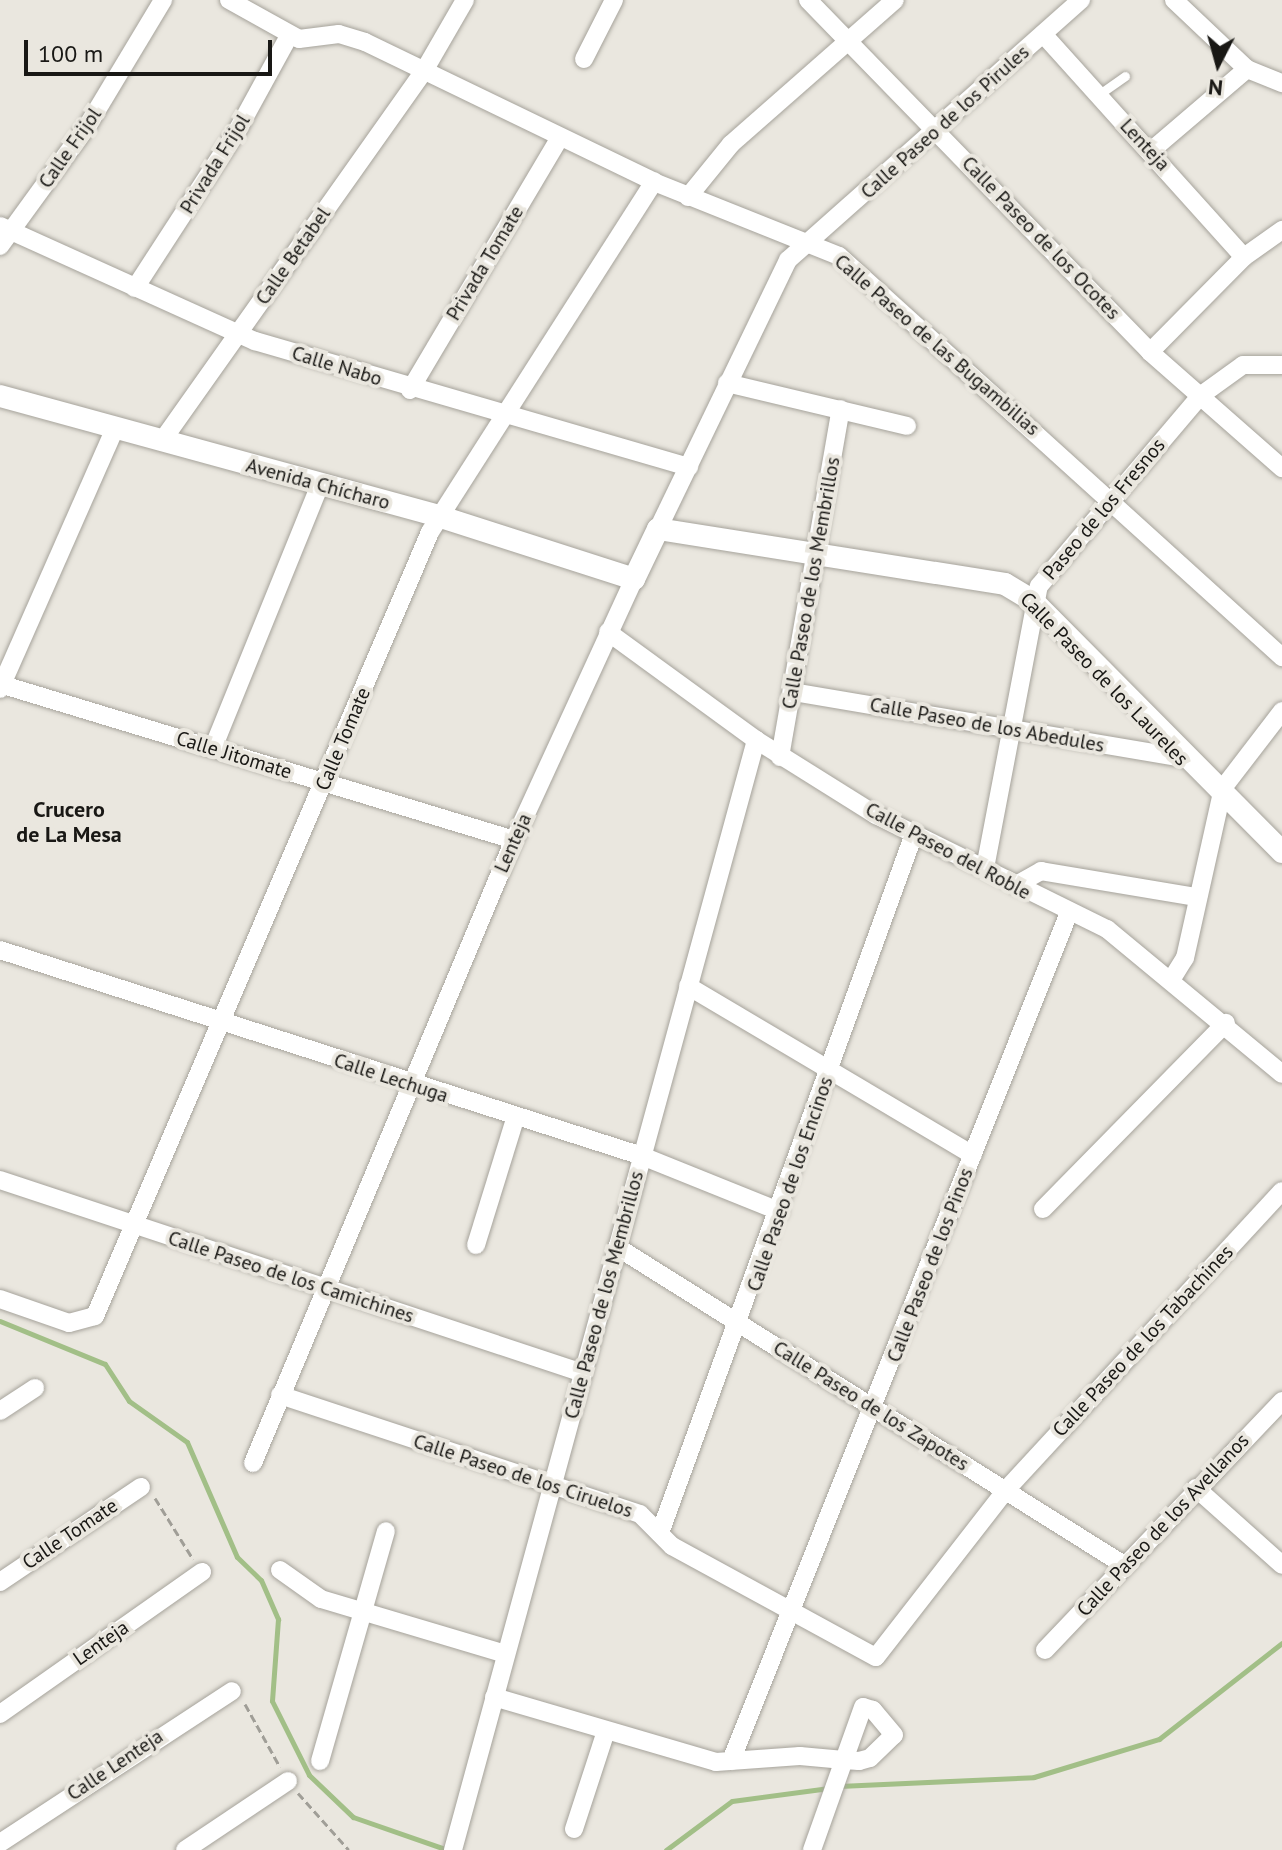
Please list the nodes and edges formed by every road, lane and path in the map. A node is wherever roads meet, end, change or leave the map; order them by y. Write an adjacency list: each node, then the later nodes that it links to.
1 (229, 0): 10 (street)
2 (465, 0): 14 (street, Calle Betabel)
3 (614, 0): 12 (street)
4 (808, 0): 11 (street, Calle Paseo de los Ocotes)
5 (895, 0): 11 (street)
6 (1081, 0): 9 (street, Calle Paseo de los Pirules)
7 (1174, 0): 13 (street)
8 (162, 3): 24 (street, Calle Frijol)
9 (1043, 34): 17 (street, Lenteja); 18 (street, Calle Paseo de los Pirules)
10 (289, 36): 14 (street, Calle Paseo de las Bugambilias); 27 (street, Privada Frijol)
11 (851, 40): 18 (street, Calle Paseo de los Ocotes); 22 (street)
12 (584, 59)
13 (1247, 69): 16 (street); 20 (street)
14 (424, 71): 19 (street, Calle Paseo de las Bugambilias); 28 (street, Calle Betabel)
15 (1125, 76): 17 (lane)
16 (1280, 79)
17 (1098, 95): 20 (street, Lenteja)
18 (937, 129): 25 (street, Calle Paseo de los Pirules); 29 (street, Calle Paseo de los Ocotes)
19 (560, 137): 21 (street, Calle Paseo de las Bugambilias); 32 (street, Privada Tomate)
20 (1152, 150): 26 (street, Lenteja)
21 (654, 182): 22 (street, Calle Paseo de las Bugambilias); 36 (street, Calle Tomate)
22 (688, 197): 25 (street, Calle Paseo de las Bugambilias)
23 (1282, 230): 26 (street)
24 (4, 234): 27 (street, Calle Nabo)
25 (807, 241): 31 (street, Lenteja); 43 (street, Calle Paseo de las Bugambilias)
26 (1244, 257): 29 (street)
27 (135, 288): 28 (street, Calle Nabo)
28 (239, 335): 32 (street, Calle Nabo); 39 (street, Calle Betabel)
29 (1150, 352): 34 (street, Calle Paseo de los Ocotes)
30 (1282, 365): 34 (street, Paseo de los Fresnos)
31 (727, 383): 35 (street); 40 (street, Lenteja)
32 (410, 390): 36 (street, Calle Nabo)
33 (0, 396): 38 (street, Avenida Chícharo)
34 (1200, 396): 41 (street, Calle Paseo de los Ocotes); 43 (street, Paseo de los Fresnos)
35 (841, 409): 37 (street); 46 (street, Calle Paseo de los Membrillos)
36 (503, 416): 40 (street, Calle Nabo); 44 (street, Calle Tomate)
37 (907, 426)
38 (115, 428): 39 (street, Avenida Chícharo); 51 (street)
39 (162, 441): 42 (street, Avenida Chícharo)
40 (689, 467): 45 (street, Lenteja)
41 (1282, 468)
42 (320, 485): 44 (street, Avenida Chícharo); 56 (street)
43 (1111, 498): 48 (street, Paseo de los Fresnos); 50 (street, Calle Paseo de las Bugambilias)
44 (438, 516): 47 (street, Avenida Chícharo); 59 (street, Calle Tomate)
45 (658, 529): 46 (street, Calle Paseo de los Laureles); 47 (street, Lenteja)
46 (815, 552): 48 (street, Calle Paseo de los Laureles); 52 (street, Calle Paseo de los Membrillos)
47 (634, 579): 49 (street, Lenteja)
48 (1032, 600): 54 (street, Paseo de los Fresnos); 58 (street, Calle Paseo de los Laureles)
49 (608, 632): 55 (street, Calle Paseo del Roble); 62 (street, Lenteja)
50 (1282, 657)
51 (1, 686): 56 (street, Calle Jitomate)
52 (793, 692): 54 (street, Calle Paseo de los Abedules); 57 (street, Calle Paseo de los Membrillos)
53 (1282, 711): 60 (street)
54 (1011, 729): 58 (street, Calle Paseo de los Abedules); 64 (street, Paseo de los Fresnos)
55 (756, 740): 57 (street, Calle Paseo del Roble); 70 (street, Calle Paseo de los Membrillos)
56 (213, 748): 59 (street, Calle Jitomate)
57 (780, 757): 61 (street, Calle Paseo del Roble)
58 (1182, 758): 60 (street, Calle Paseo de los Laureles)
59 (325, 783): 62 (street, Calle Jitomate); 72 (street, Calle Tomate)
60 (1220, 796): 63 (street, Calle Paseo de los Laureles); 66 (street)
61 (914, 834): 64 (street, Calle Paseo del Roble); 73 (street, Calle Paseo de los Encinos)
62 (514, 840): 75 (street, Lenteja)
63 (1282, 852)
64 (985, 868): 65 (street, Calle Paseo del Roble)
65 (1016, 885): 66 (street); 67 (street, Calle Paseo del Roble)
66 (1197, 897): 69 (street)
67 (1068, 915): 69 (street, Calle Paseo del Roble); 77 (street, Calle Paseo de los Pinos)
68 (0, 950): 72 (street, Calle Lechuga)
69 (1173, 977): 71 (street, Calle Paseo del Roble)
70 (688, 986): 73 (street); 78 (street, Calle Paseo de los Membrillos)
71 (1226, 1023): 74 (street, Calle Paseo del Roble); 81 (street)
72 (221, 1024): 75 (street, Calle Lechuga); 83 (street, Calle Tomate)
73 (830, 1068): 77 (street); 82 (street, Calle Paseo de los Encinos)
74 (1282, 1074)
75 (410, 1085): 76 (street, Calle Lechuga); 86 (street, Lenteja)
76 (515, 1119): 78 (street, Calle Lechuga); 84 (street)
77 (973, 1155): 93 (street, Calle Paseo de los Pinos)
78 (642, 1156): 82 (street, Calle Lechuga); 85 (street, Calle Paseo de los Membrillos)
79 (0, 1180): 83 (street, Calle Paseo de los Camichines)
80 (1282, 1191): 99 (street, Calle Paseo de los Tabachines)
81 (1043, 1209)
82 (779, 1211): 88 (street, Calle Paseo de los Encinos)
83 (136, 1225): 86 (street, Calle Paseo de los Camichines); 87 (street, Calle Tomate)
84 (476, 1245)
85 (617, 1247): 88 (street, Calle Paseo de los Zapotes); 89 (street, Calle Paseo de los Membrillos)
86 (322, 1287): 89 (street, Calle Paseo de los Camichines); 91 (street, Lenteja)
87 (0, 1299)
88 (741, 1324): 93 (street, Calle Paseo de los Zapotes); 101 (street, Calle Paseo de los Encinos)
89 (583, 1373): 96 (street, Calle Paseo de los Membrillos)
90 (35, 1388): 94 (street)
91 (280, 1395): 95 (street, Lenteja); 96 (street, Calle Paseo de los Ciruelos)
92 (1282, 1401): 98 (street, Calle Paseo de los Avellanos)
93 (874, 1408): 99 (street, Calle Paseo de los Zapotes); 108 (street, Calle Paseo de los Pinos)
94 (0, 1411)
95 (253, 1463)
96 (552, 1485): 101 (street, Calle Paseo de los Ciruelos); 110 (street, Calle Paseo de los Membrillos)
97 (141, 1487): 105 (path); 106 (street, Calle Tomate)
98 (1196, 1488): 102 (street, Calle Paseo de los Avellanos); 103 (street)
99 (1005, 1491): 102 (street, Calle Paseo de los Zapotes); 111 (street, Calle Paseo de los Tabachines)
100 (386, 1531): 107 (street)
101 (660, 1533): 108 (street, Calle Paseo de los Ciruelos)
102 (1124, 1565): 109 (street, Calle Paseo de los Avellanos)
103 (1282, 1565)
104 (280, 1570): 107 (street)
105 (202, 1572): 114 (street, Lenteja)
106 (0, 1582)
107 (363, 1613): 110 (street); 116 (street)
108 (792, 1614): 111 (street, Calle Paseo de los Ciruelos); 117 (street, Calle Paseo de los Pinos)
109 (1045, 1650)
110 (506, 1654): 113 (street, Calle Paseo de los Membrillos)
111 (876, 1657)
112 (232, 1691): 120 (street, Calle Lenteja)
113 (494, 1697): 115 (street); 122 (street, Calle Paseo de los Membrillos)
114 (0, 1714)
115 (606, 1731): 117 (street); 119 (street)
116 (320, 1761)
117 (731, 1761): 123 (street)
118 (288, 1781): 121 (street)
119 (574, 1829)
120 (0, 1843)
121 (185, 1850)
122 (453, 1850)
123 (812, 1850)

